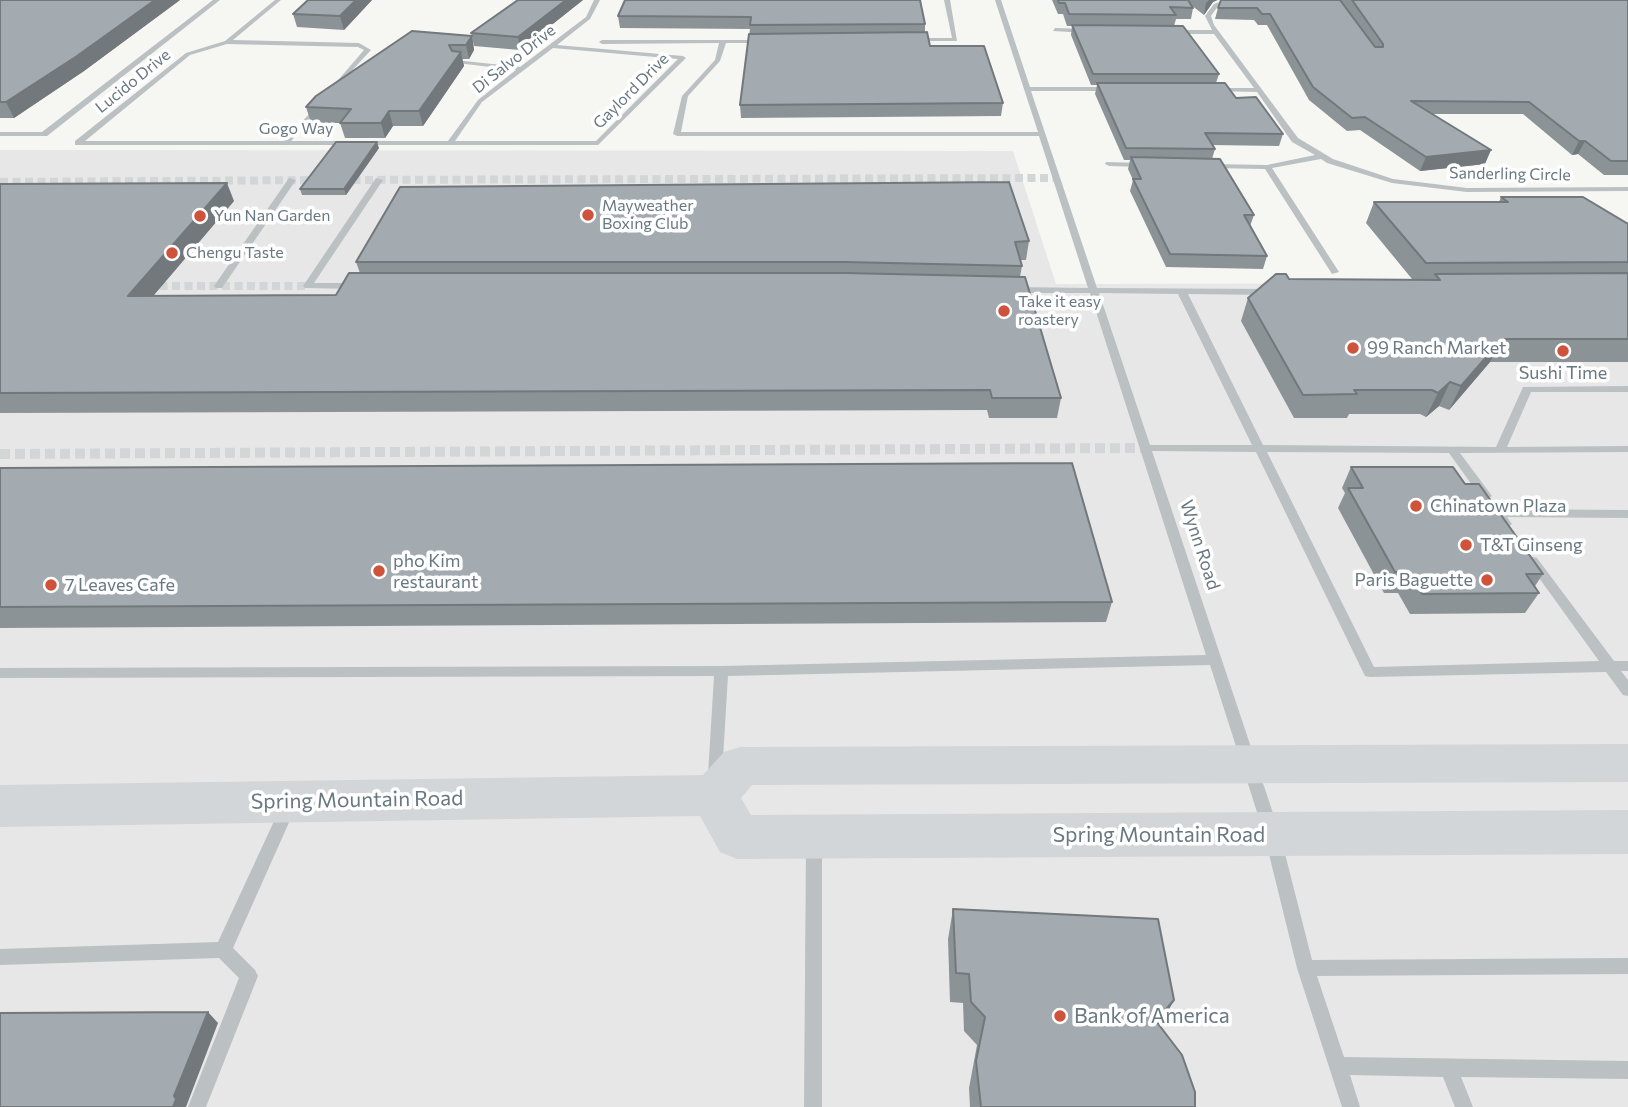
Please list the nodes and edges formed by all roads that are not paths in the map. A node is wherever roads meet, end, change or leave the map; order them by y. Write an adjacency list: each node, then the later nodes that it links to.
1 (217, 0): 23 (street)
2 (278, 0): 15 (street, Lucido Drive)
3 (597, 0): 16 (street, Di Salvo Drive)
4 (947, 0): 11 (street)
5 (998, 0): 19 (street, Wynn Road)
6 (1230, 0): 10 (street)
7 (1055, 30): 8 (street)
8 (1096, 31)
9 (1163, 32): 10 (street)
10 (1217, 32): 22 (street)
11 (901, 40)
12 (602, 41): 13 (street)
13 (723, 41): 14 (street); 24 (street)
14 (778, 41)
15 (227, 42): 25 (street); 28 (street, Lucido Drive)
16 (552, 46): 18 (street, Di Salvo Drive); 27 (street, Gaylord Drive)
17 (457, 61): 18 (street)
18 (522, 69): 26 (street, Di Salvo Drive)
19 (1027, 89): 20 (street); 24 (street, Wynn Road)
20 (1127, 90)
21 (1209, 90): 22 (street)
22 (1259, 90): 29 (street, Sanderling Circle)
23 (0, 134)
24 (1042, 134): 41 (street, Wynn Road)
25 (285, 143): 26 (street, Gogo Way); 28 (street, Gogo Way)
26 (450, 143): 27 (street, Gogo Way)
27 (598, 143)
28 (78, 144)
29 (1322, 156): 33 (street); 36 (street, Sanderling Circle)
30 (1109, 164): 31 (street)
31 (1149, 165)
32 (1201, 166): 33 (street)
33 (1267, 167): 37 (street)
34 (292, 180): 38 (street)
35 (379, 180): 39 (street)
36 (1627, 190)
37 (1335, 272)
38 (219, 286)
39 (363, 286)
40 (1005, 290): 41 (street)
41 (1094, 292): 42 (street); 45 (street, Wynn Road)
42 (1182, 292): 43 (street); 47 (street)
43 (1280, 292)
44 (1628, 389): 48 (street)
45 (1146, 448): 47 (street); 52 (street, Wynn Road)
46 (1628, 449): 48 (street)
47 (1258, 450): 49 (street); 53 (street)
48 (1500, 450): 49 (street)
49 (1453, 451): 50 (street)
50 (1498, 513): 51 (street); 53 (street)
51 (1628, 514)
52 (1215, 660): 55 (street); 59 (street, Wynn Road)
53 (1609, 666): 54 (street); 57 (street)
54 (1628, 666)
55 (721, 671): 56 (street); 60 (street)
56 (0, 673)
57 (1628, 691)
58 (1628, 763): 59 (main road)
59 (1249, 764): 60 (main road); 64 (street, Wynn Road)
60 (714, 795): 61 (main road, Spring Mountain Road); 65 (main road, Spring Mountain Road)
61 (291, 801): 62 (main road, Spring Mountain Road); 66 (street)
62 (0, 806)
63 (1628, 832): 64 (main road, Spring Mountain Road)
64 (1272, 834): 65 (main road, Spring Mountain Road); 69 (street, Wynn Road)
65 (814, 837): 74 (street)
66 (223, 950): 67 (street); 73 (street)
67 (0, 957)
68 (1628, 966): 69 (street)
69 (1306, 968): 70 (street, Wynn Road)
70 (1338, 1066): 71 (street); 75 (street, Wynn Road)
71 (1449, 1069): 72 (street); 76 (street)
72 (1628, 1070)
73 (197, 1107)
74 (813, 1107)
75 (1351, 1107)
76 (1464, 1107)

